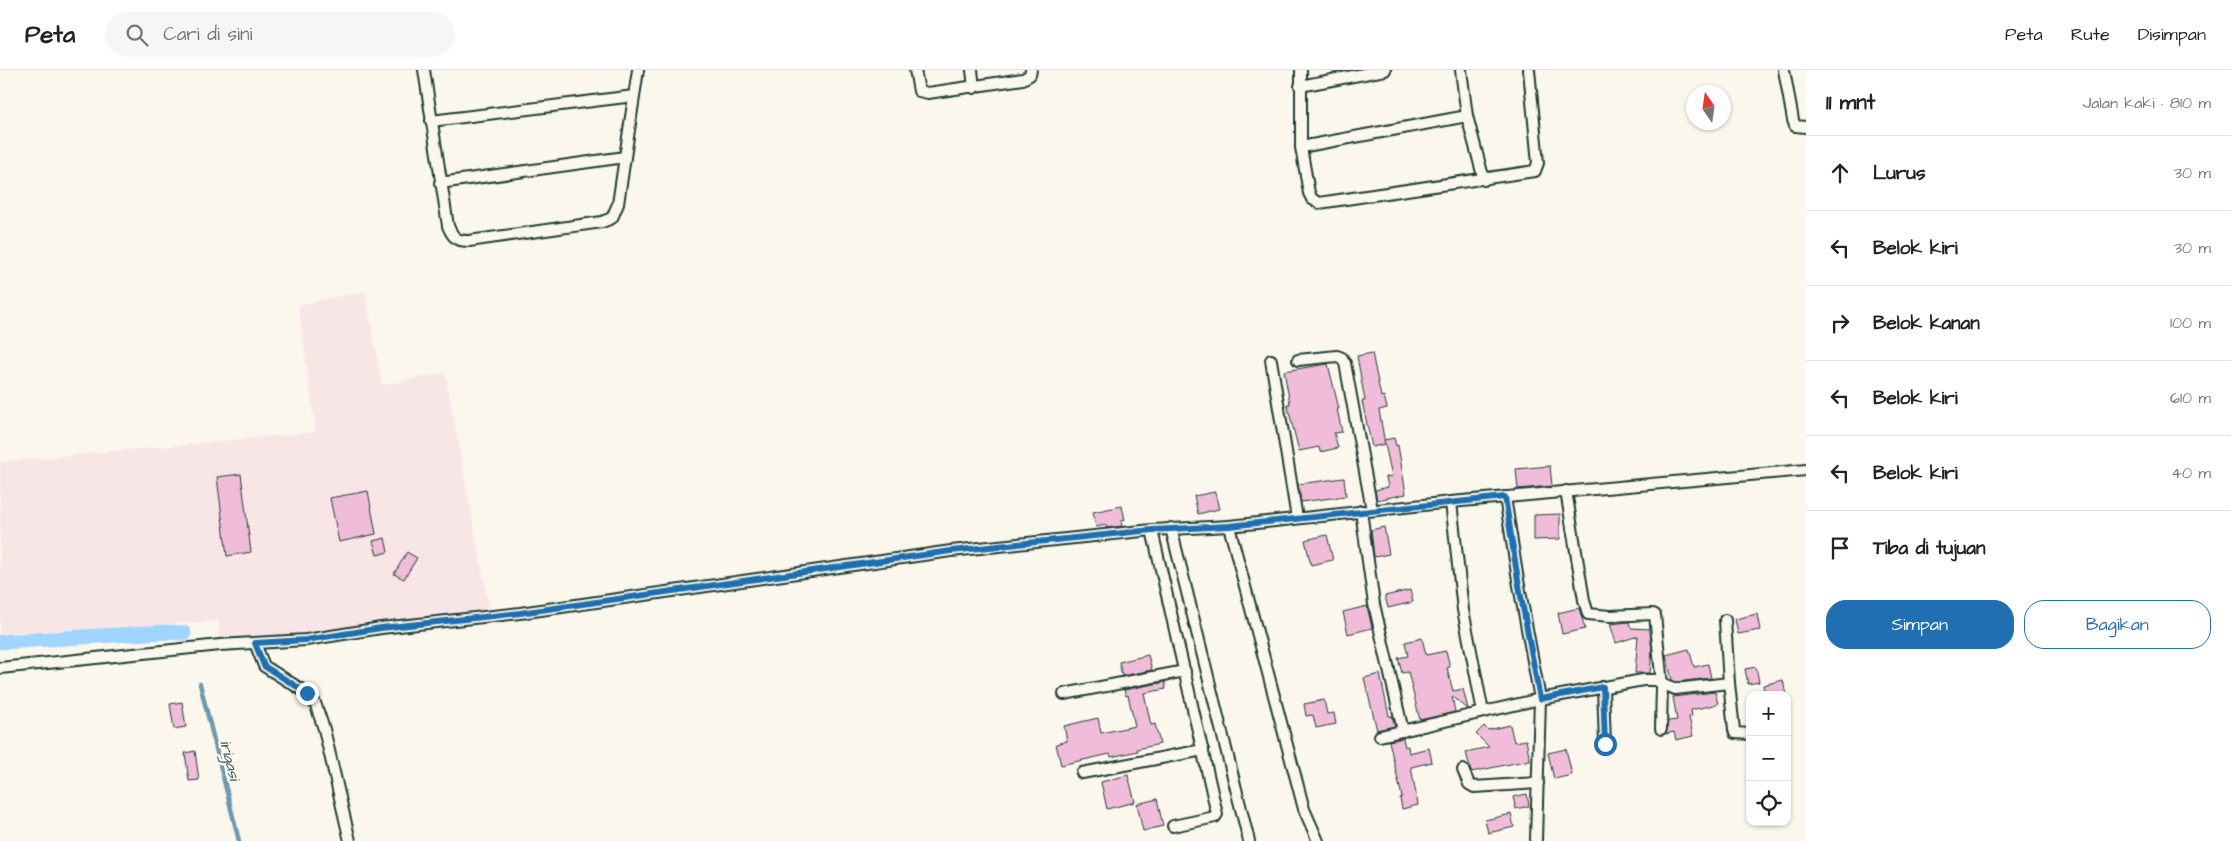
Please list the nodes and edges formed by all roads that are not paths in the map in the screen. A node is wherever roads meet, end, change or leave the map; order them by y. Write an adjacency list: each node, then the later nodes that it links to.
1 (424, 70): 15 (street)
2 (638, 70): 13 (street)
3 (915, 70): 12 (street)
4 (972, 70): 12 (street)
5 (1031, 70): 12 (street)
6 (1300, 70): 11 (street)
7 (1385, 70): 11 (street)
8 (1461, 70): 14 (street)
9 (1529, 70): 19 (street)
10 (1786, 70): 16 (street)
11 (1300, 86): 17 (street)
12 (974, 88)
13 (634, 96): 15 (street); 18 (street)
14 (1467, 116): 17 (street); 19 (street)
15 (431, 121): 20 (street)
16 (1806, 127)
17 (1301, 147): 19 (street)
18 (625, 157): 20 (street); 20 (street)
19 (1484, 180)
20 (440, 183)
21 (1271, 360): 28 (street)
22 (1298, 360): 27 (street)
23 (1806, 470): 24 (street)
24 (1566, 492): 25 (street); 37 (street)
25 (1505, 497): 26 (street); 40 (street)
26 (1451, 502): 27 (street); 41 (street)
27 (1367, 510): 28 (street); 43 (street)
28 (1297, 518): 29 (street)
29 (1229, 526): 30 (street); 55 (street)
30 (1170, 528): 31 (street); 54 (street)
31 (1152, 530): 33 (street); 35 (street)
32 (1725, 620): 36 (street)
33 (255, 643): 34 (street); 53 (street)
34 (0, 668)
35 (1185, 671): 39 (street); 47 (street)
36 (1729, 683): 37 (street); 44 (street)
37 (1662, 685): 38 (street); 42 (street)
38 (1603, 687): 40 (street); 46 (street)
39 (1064, 694)
40 (1540, 699): 41 (street); 50 (street)
41 (1483, 712): 43 (street)
42 (1661, 729)
43 (1403, 731): 45 (street)
44 (1746, 734)
45 (1380, 736)
46 (1605, 744)
47 (1203, 750): 49 (street); 51 (street)
48 (1463, 770): 50 (street)
49 (1082, 773)
50 (1538, 783): 52 (street)
51 (1173, 826)
52 (1536, 840)
53 (350, 841)
54 (1249, 841)
55 (1318, 841)

